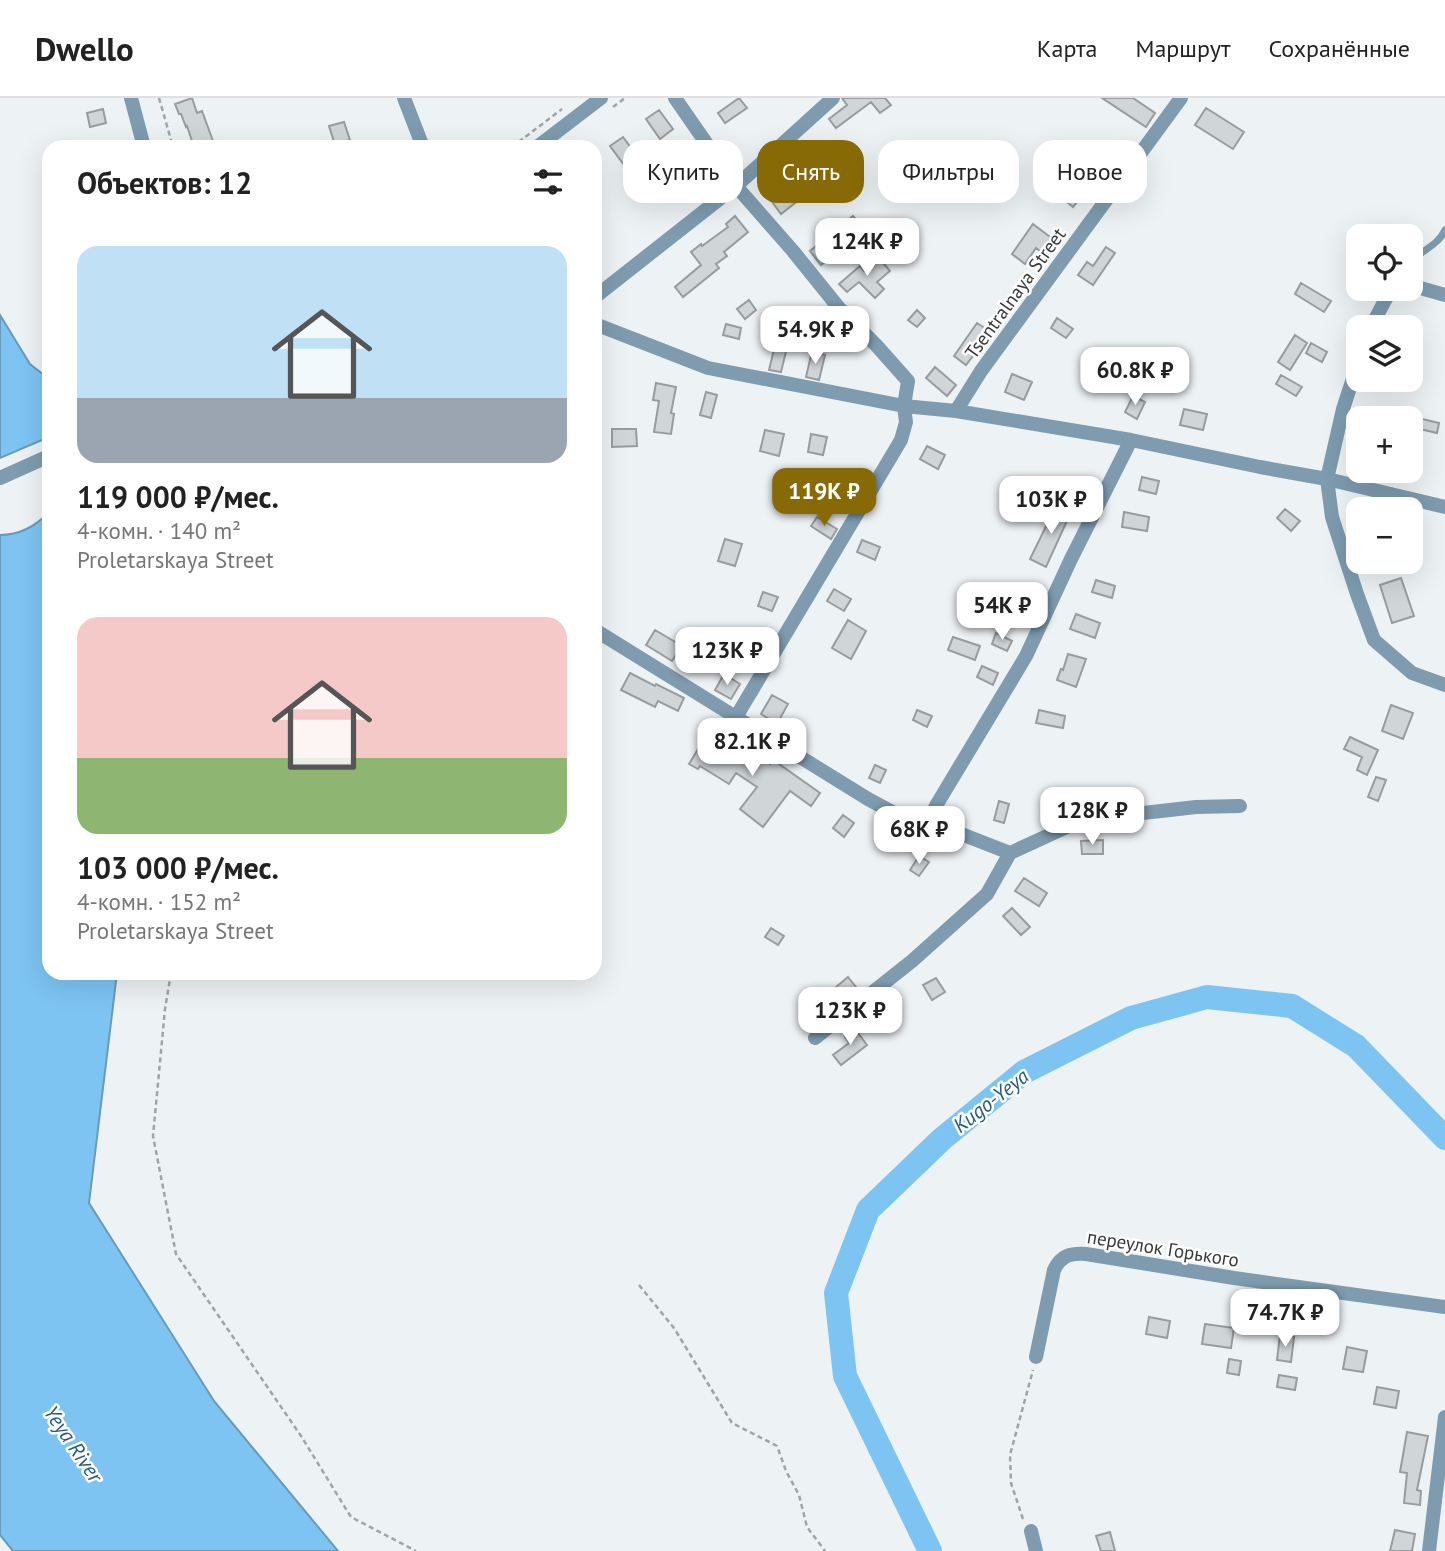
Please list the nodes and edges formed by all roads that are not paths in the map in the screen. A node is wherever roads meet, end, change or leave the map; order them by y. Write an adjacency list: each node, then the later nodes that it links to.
1 (131, 98): 7 (street)
2 (404, 98): 8 (street)
3 (601, 98): 9 (street)
4 (675, 98): 10 (street)
5 (833, 98): 11 (street)
6 (1181, 98): 22 (street, Tsentralnaya Street)
7 (142, 140)
8 (421, 140)
9 (546, 140)
10 (704, 140)
11 (743, 180)
12 (743, 194): 21 (street)
13 (714, 203): 17 (street)
14 (1445, 230): 15 (lane)
15 (1423, 252)
16 (1423, 289): 18 (street)
17 (602, 291)
18 (1445, 295)
19 (602, 327): 21 (street)
20 (1349, 392): 26 (street)
21 (905, 406): 22 (street); 30 (street)
22 (956, 411): 23 (street)
23 (1131, 440): 26 (street); 32 (street)
24 (42, 459): 25 (street)
25 (0, 478)
26 (1326, 478): 27 (street); 29 (street)
27 (1445, 507)
28 (602, 634): 30 (street)
29 (1445, 685)
30 (736, 717): 32 (street)
31 (1240, 806): 33 (street)
32 (928, 821): 33 (street)
33 (1010, 853): 34 (street)
34 (815, 1038)
35 (1445, 1307): 36 (street, переулок Горького)
36 (1036, 1357)
37 (1445, 1417): 40 (street)
38 (1031, 1531): 39 (street)
39 (1036, 1551)
40 (1429, 1551)

